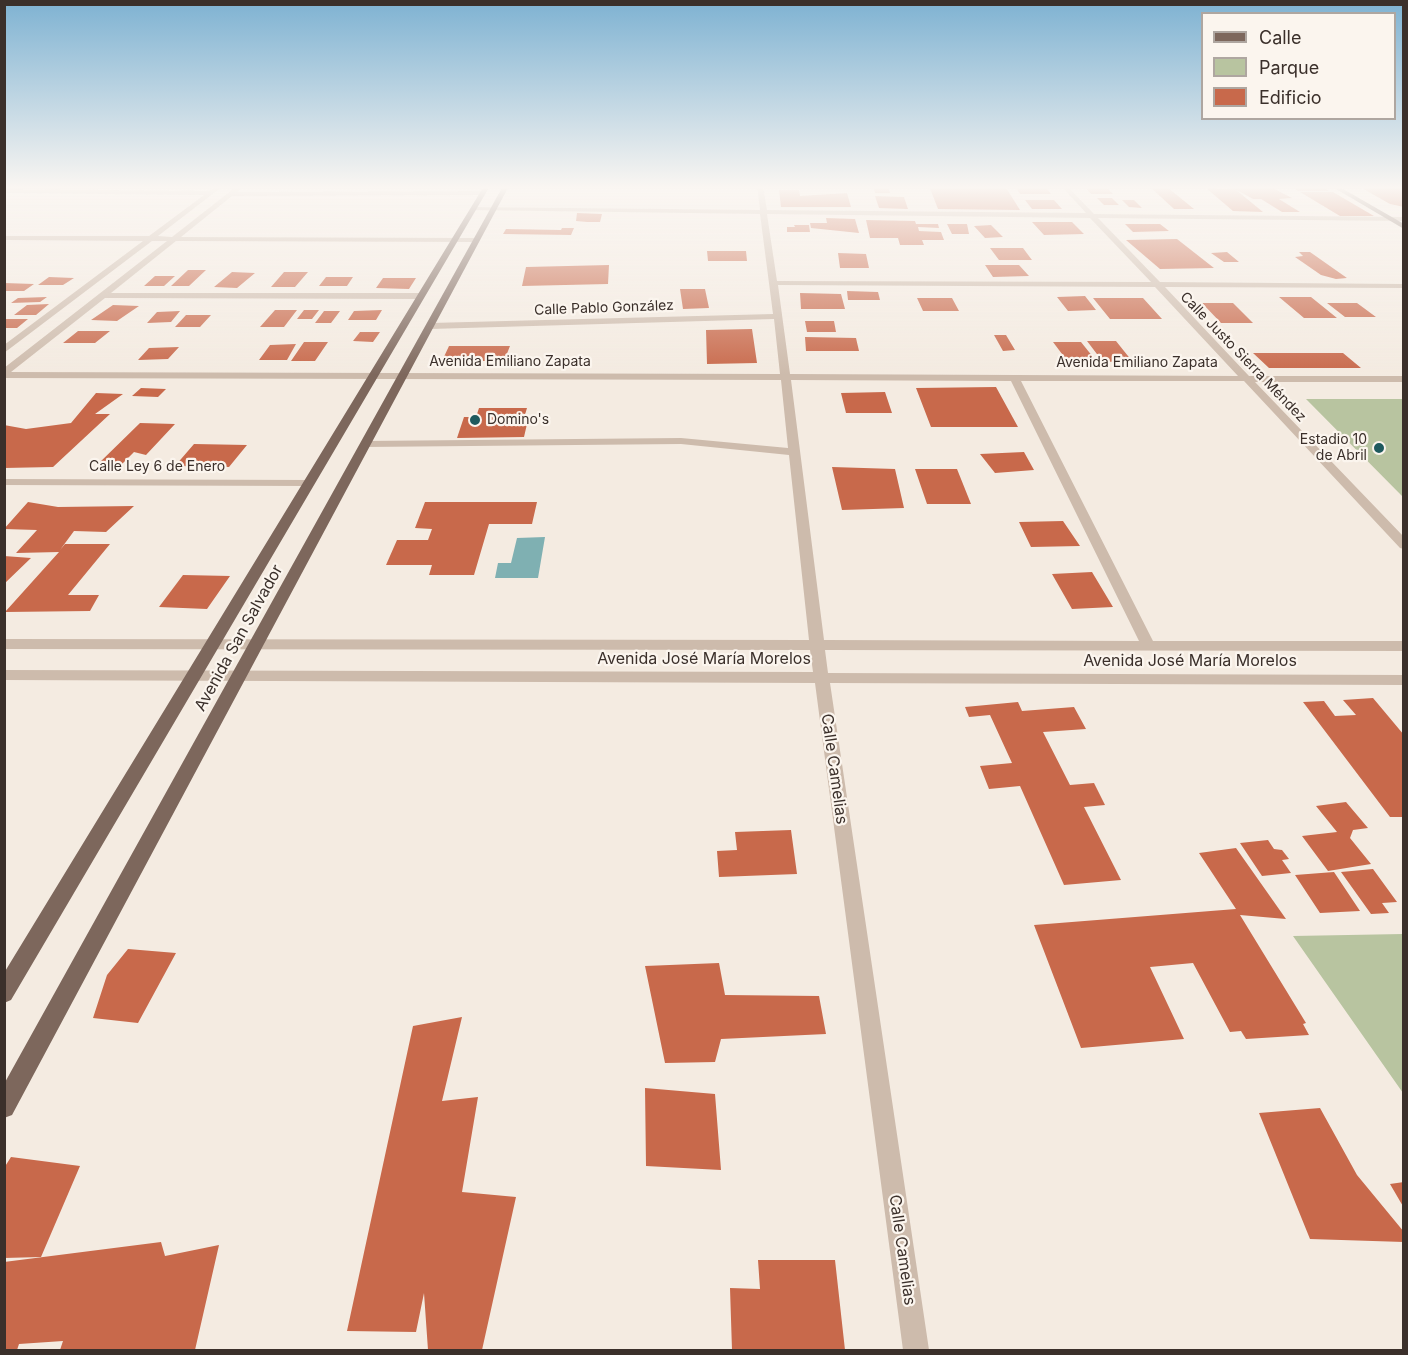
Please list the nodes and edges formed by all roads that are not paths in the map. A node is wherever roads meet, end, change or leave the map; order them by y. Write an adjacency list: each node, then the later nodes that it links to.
1 (137, 249): 14 (street)
2 (160, 249): 10 (street)
3 (449, 249): 11 (main road, Avenida San Salvador)
4 (471, 249): 13 (main road, Avenida San Salvador)
5 (769, 249): 7 (street, Calle Camelias)
6 (1123, 249): 8 (street, Calle Justo Sierra Méndez)
7 (774, 283): 8 (street); 12 (street, Calle Camelias)
8 (1154, 283): 9 (street); 19 (street, Calle Justo Sierra Méndez)
9 (1404, 286)
10 (103, 295): 11 (street); 15 (street)
11 (421, 296): 18 (main road, Avenida San Salvador)
12 (778, 316): 13 (street, Calle Pablo González); 17 (street, Calle Camelias)
13 (430, 326): 16 (main road, Avenida San Salvador)
14 (4, 350)
15 (4, 374): 18 (street, Avenida Emiliano Zapata)
16 (402, 377): 17 (street, Avenida Emiliano Zapata); 18 (street, Avenida Emiliano Zapata); 22 (main road, Avenida San Salvador)
17 (785, 377): 20 (street, Avenida Emiliano Zapata); 23 (street, Calle Camelias)
18 (372, 378): 25 (main road, Avenida San Salvador)
19 (1245, 378): 20 (street, Avenida Emiliano Zapata); 21 (street, Avenida Emiliano Zapata); 26 (street, Calle Justo Sierra Méndez)
20 (1015, 379): 31 (street)
21 (1404, 379)
22 (365, 444): 23 (street); 29 (main road, Avenida San Salvador)
23 (794, 452): 30 (street, Calle Camelias)
24 (4, 482): 25 (street, Calle Ley 6 de Enero)
25 (309, 483): 28 (main road, Avenida San Salvador)
26 (1404, 545)
27 (4, 644): 28 (street, Avenida José María Morelos)
28 (213, 644): 29 (street, Avenida José María Morelos); 35 (main road, Avenida San Salvador)
29 (256, 644): 30 (street, Avenida José María Morelos); 33 (main road, Avenida San Salvador)
30 (817, 645): 31 (street, Avenida José María Morelos); 36 (street, Calle Camelias)
31 (1149, 646): 32 (street, Avenida José María Morelos)
32 (1404, 646)
33 (240, 674): 35 (street, Avenida José María Morelos); 36 (street, Avenida José María Morelos); 40 (main road, Avenida San Salvador)
34 (4, 675): 35 (street, Avenida José María Morelos)
35 (195, 675): 38 (main road, Avenida San Salvador)
36 (821, 677): 37 (street, Avenida José María Morelos); 41 (street, Calle Camelias)
37 (1404, 680)
38 (12, 968): 39 (main road, Avenida San Salvador)
39 (4, 993)
40 (4, 1107)
41 (916, 1350)

